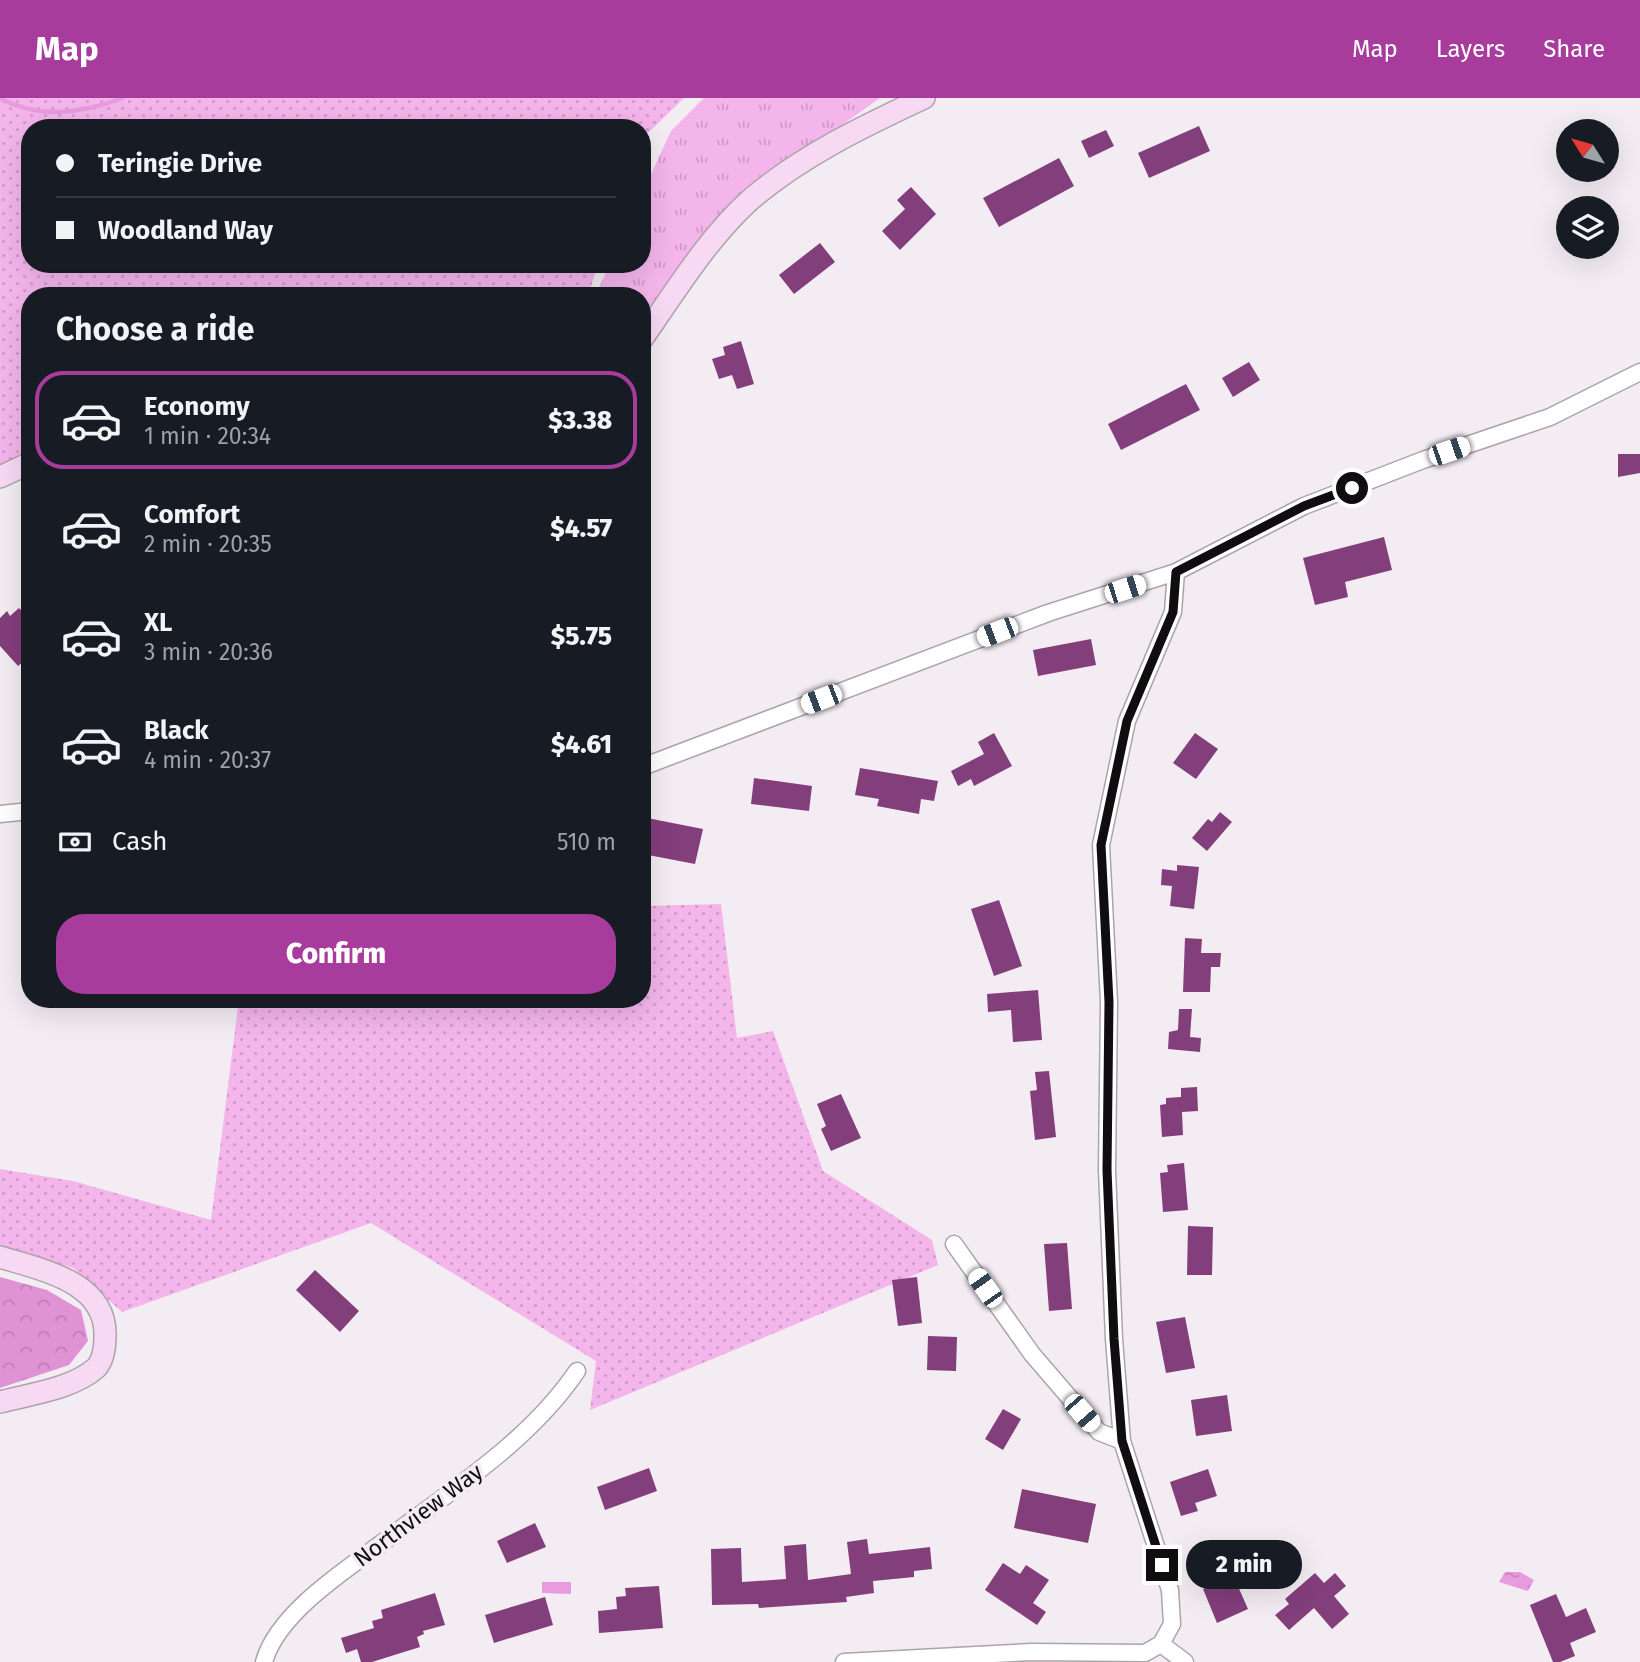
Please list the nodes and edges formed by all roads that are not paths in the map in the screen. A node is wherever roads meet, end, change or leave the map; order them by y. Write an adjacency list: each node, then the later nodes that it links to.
1 (924, 98): 2 (main road)
2 (651, 326)
3 (1640, 372): 6 (street)
4 (21, 467): 5 (main road)
5 (0, 477)
6 (1176, 572): 7 (street); 14 (street)
7 (651, 764)
8 (21, 811): 9 (street)
9 (0, 814)
10 (954, 1244): 14 (street)
11 (0, 1257): 13 (main road)
12 (577, 1371): 16 (street, Northview Way)
13 (0, 1402)
14 (1122, 1441): 15 (street)
15 (1161, 1644): 17 (street); 18 (street)
16 (264, 1662)
17 (844, 1662)
18 (1185, 1662)

